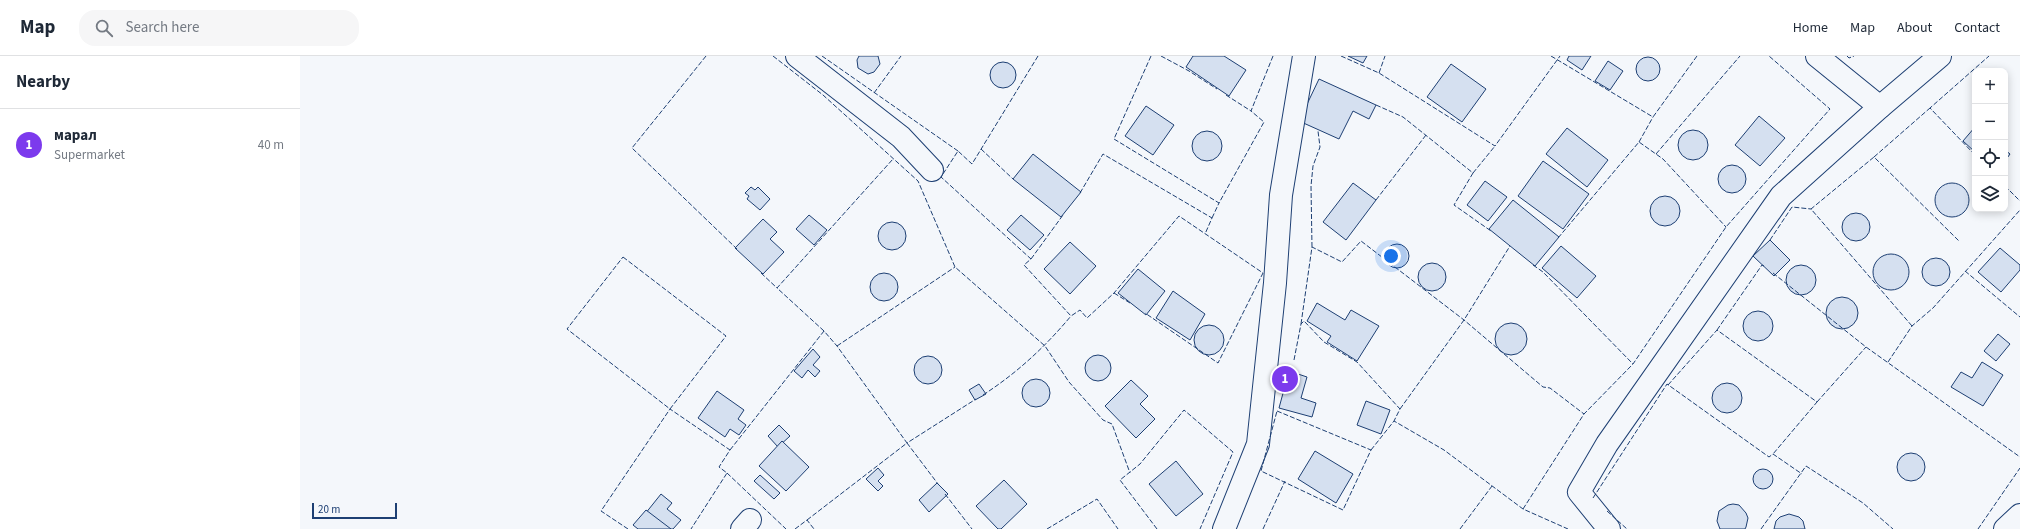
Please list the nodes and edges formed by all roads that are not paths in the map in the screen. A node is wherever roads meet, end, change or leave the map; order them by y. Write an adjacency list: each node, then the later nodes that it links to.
1 (797, 56): 6 (street)
2 (1304, 56): 8 (street)
3 (1817, 56): 5 (street)
4 (1940, 56): 5 (street)
5 (1880, 107): 9 (street)
6 (932, 170)
7 (2020, 515): 10 (street)
8 (1224, 529)
9 (1609, 529)
10 (2005, 529)

